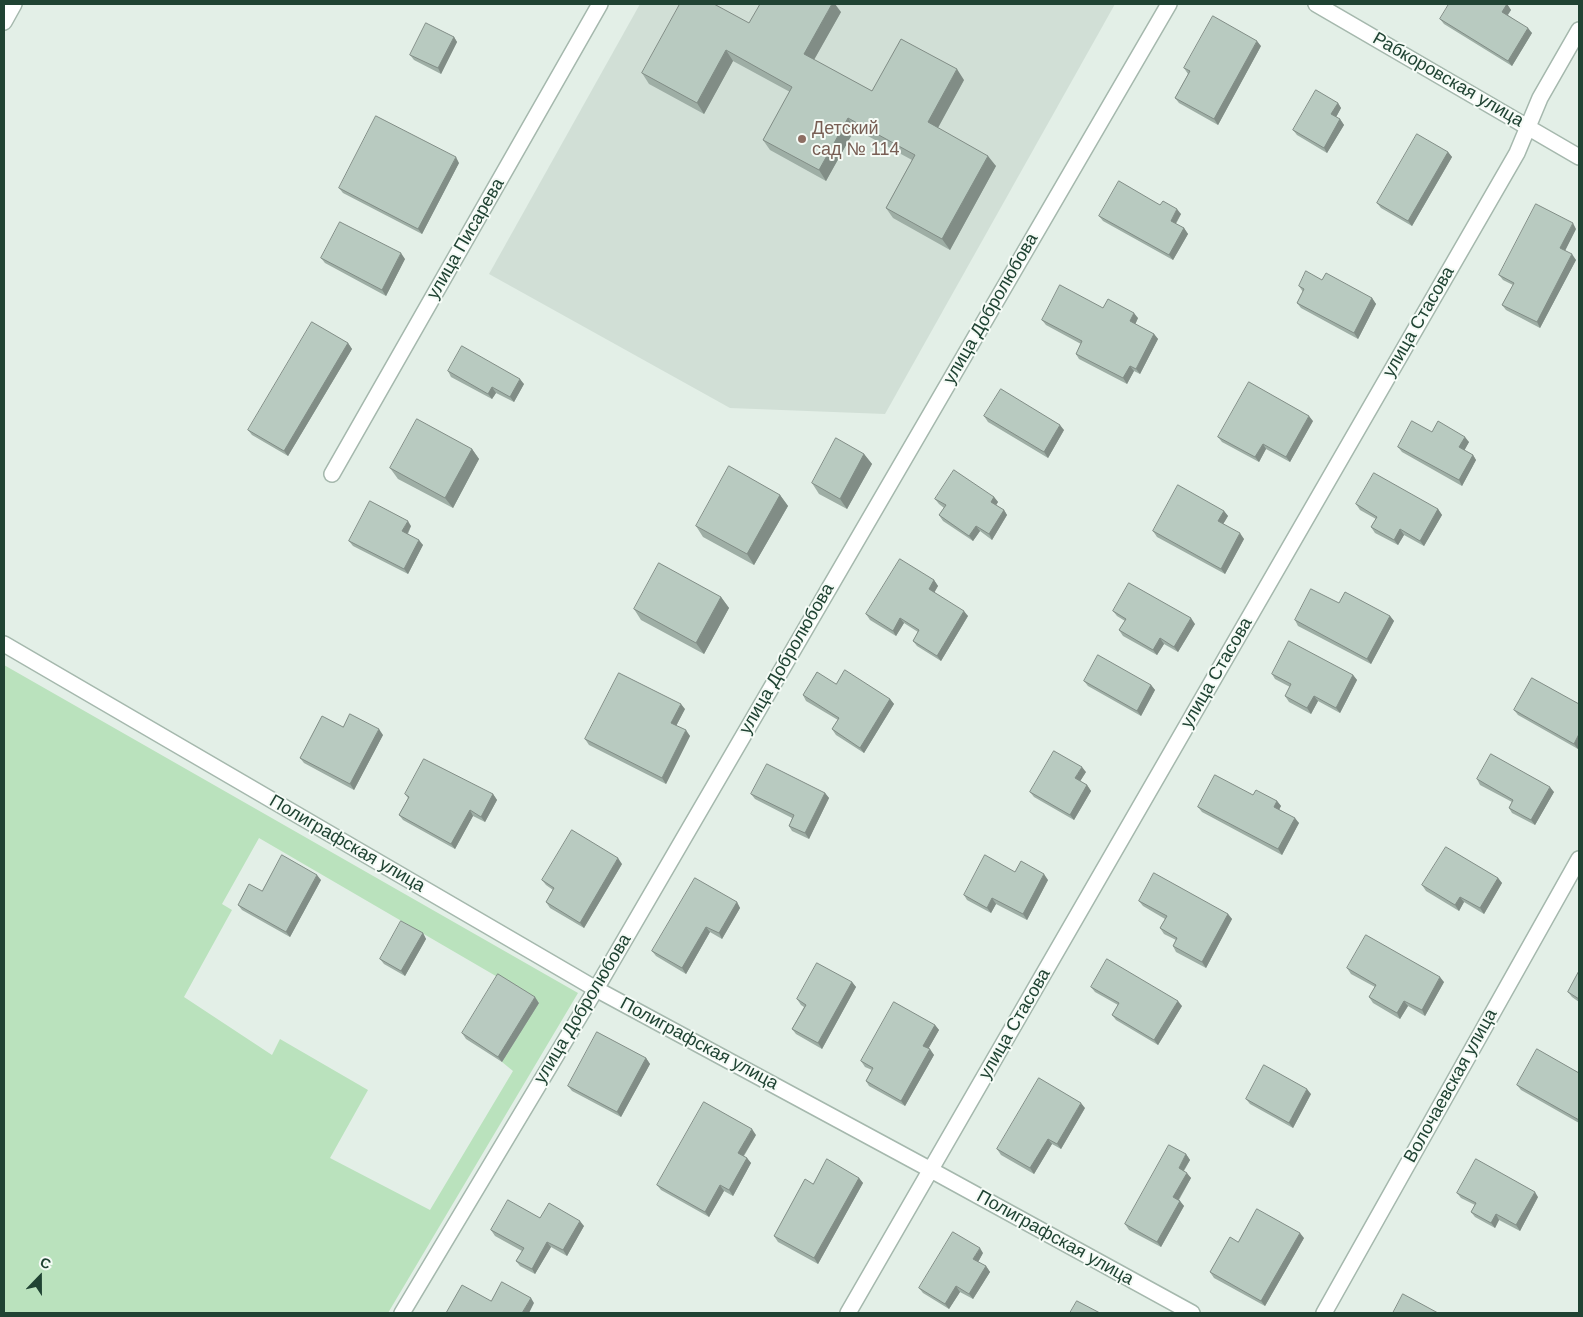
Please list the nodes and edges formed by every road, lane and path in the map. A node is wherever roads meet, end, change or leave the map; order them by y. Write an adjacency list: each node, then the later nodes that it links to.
1 (14, 4): 5 (street)
2 (600, 4): 9 (street, улица Писарева)
3 (1169, 4): 12 (street, улица Добролюбова)
4 (1316, 4): 7 (street, Рабкоровская улица)
5 (4, 22)
6 (1579, 30): 7 (street, улица Стасова)
7 (1528, 127): 8 (street, Рабкоровская улица); 13 (street, улица Стасова)
8 (1579, 157)
9 (332, 474)
10 (4, 644): 12 (street, Полиграфская улица)
11 (1579, 858): 17 (street, Волочаевская улица)
12 (596, 989): 13 (street, Полиграфская улица); 14 (street, улица Добролюбова)
13 (931, 1170): 15 (street, улица Стасова); 16 (street, Полиграфская улица)
14 (402, 1313)
15 (848, 1313)
16 (1192, 1313)
17 (1324, 1313)

